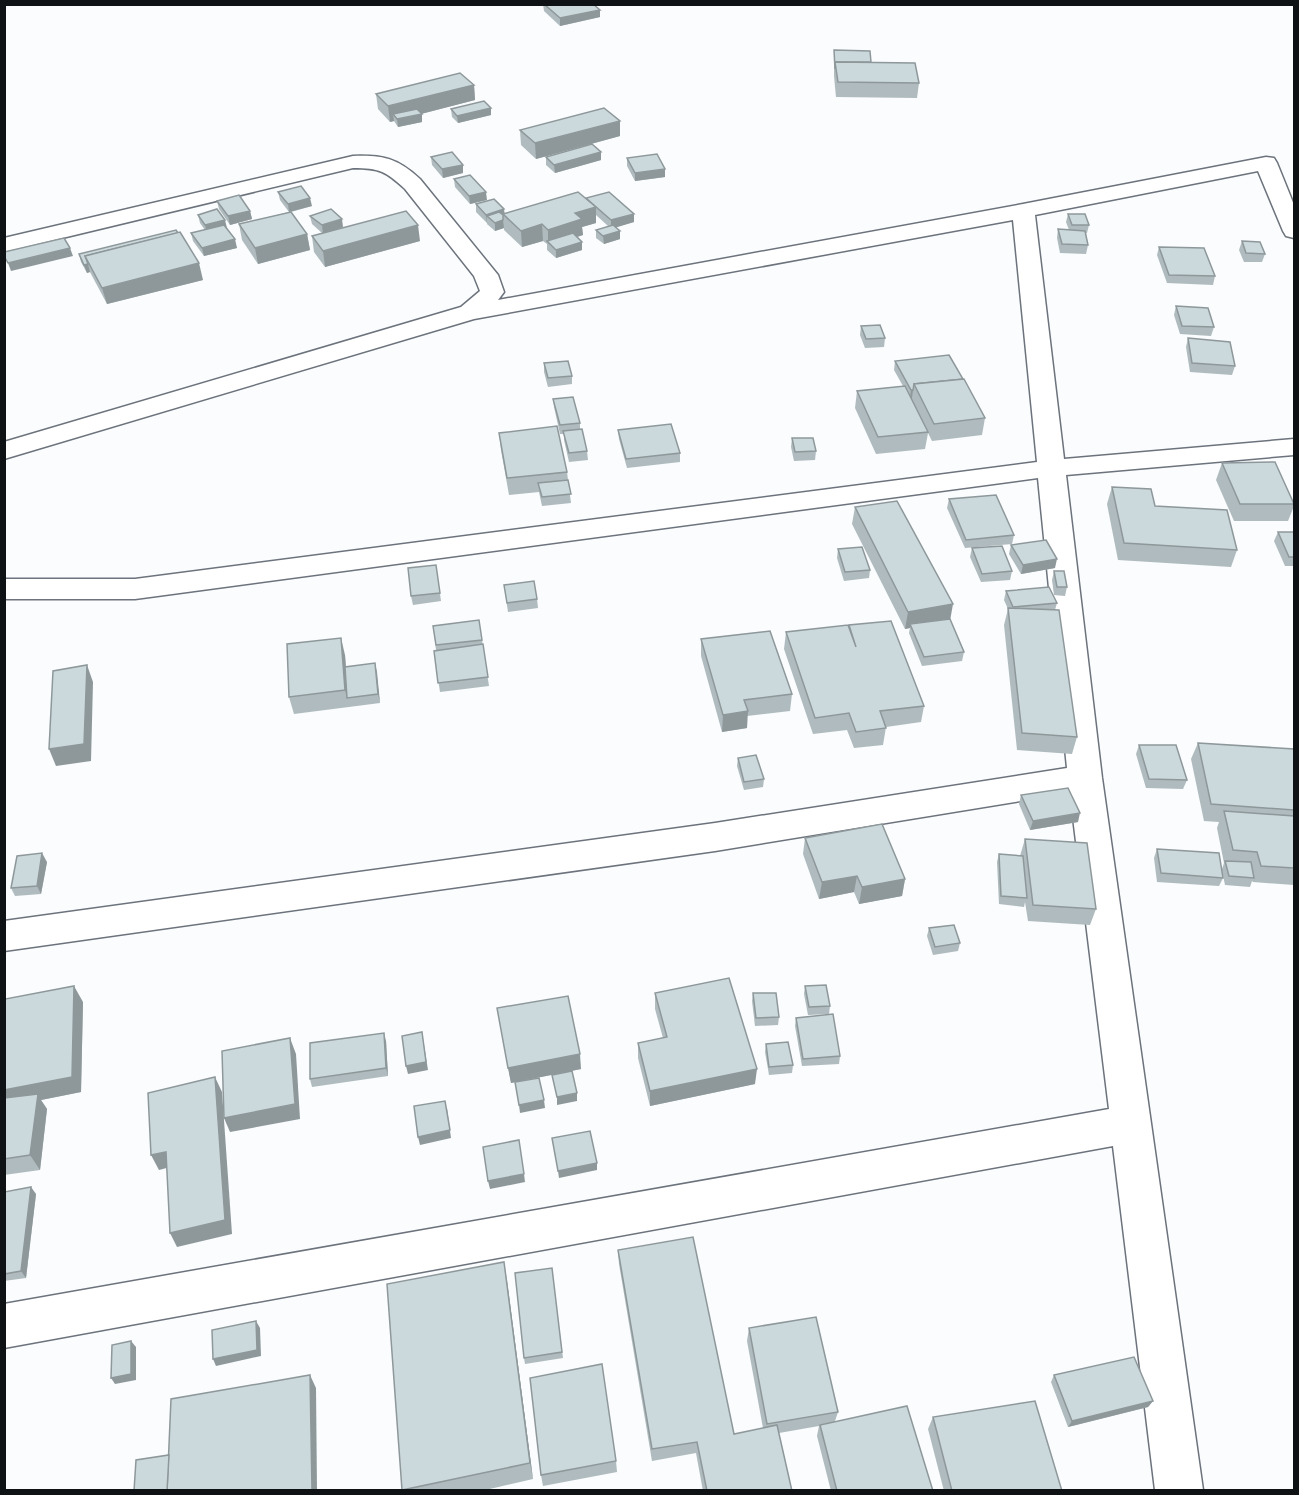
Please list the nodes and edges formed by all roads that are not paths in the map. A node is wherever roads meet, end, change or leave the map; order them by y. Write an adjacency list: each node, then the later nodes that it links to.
1 (1023, 211): 2 (street); 4 (street); 7 (street)
2 (1294, 231)
3 (4, 245): 4 (street)
4 (470, 312): 6 (street)
5 (1294, 447): 7 (street)
6 (4, 451)
7 (1052, 468): 8 (street); 9 (street)
8 (4, 589)
9 (1085, 778): 10 (street); 11 (street)
10 (4, 936)
11 (1130, 1124): 12 (street); 13 (street)
12 (4, 1326)
13 (1179, 1491)

